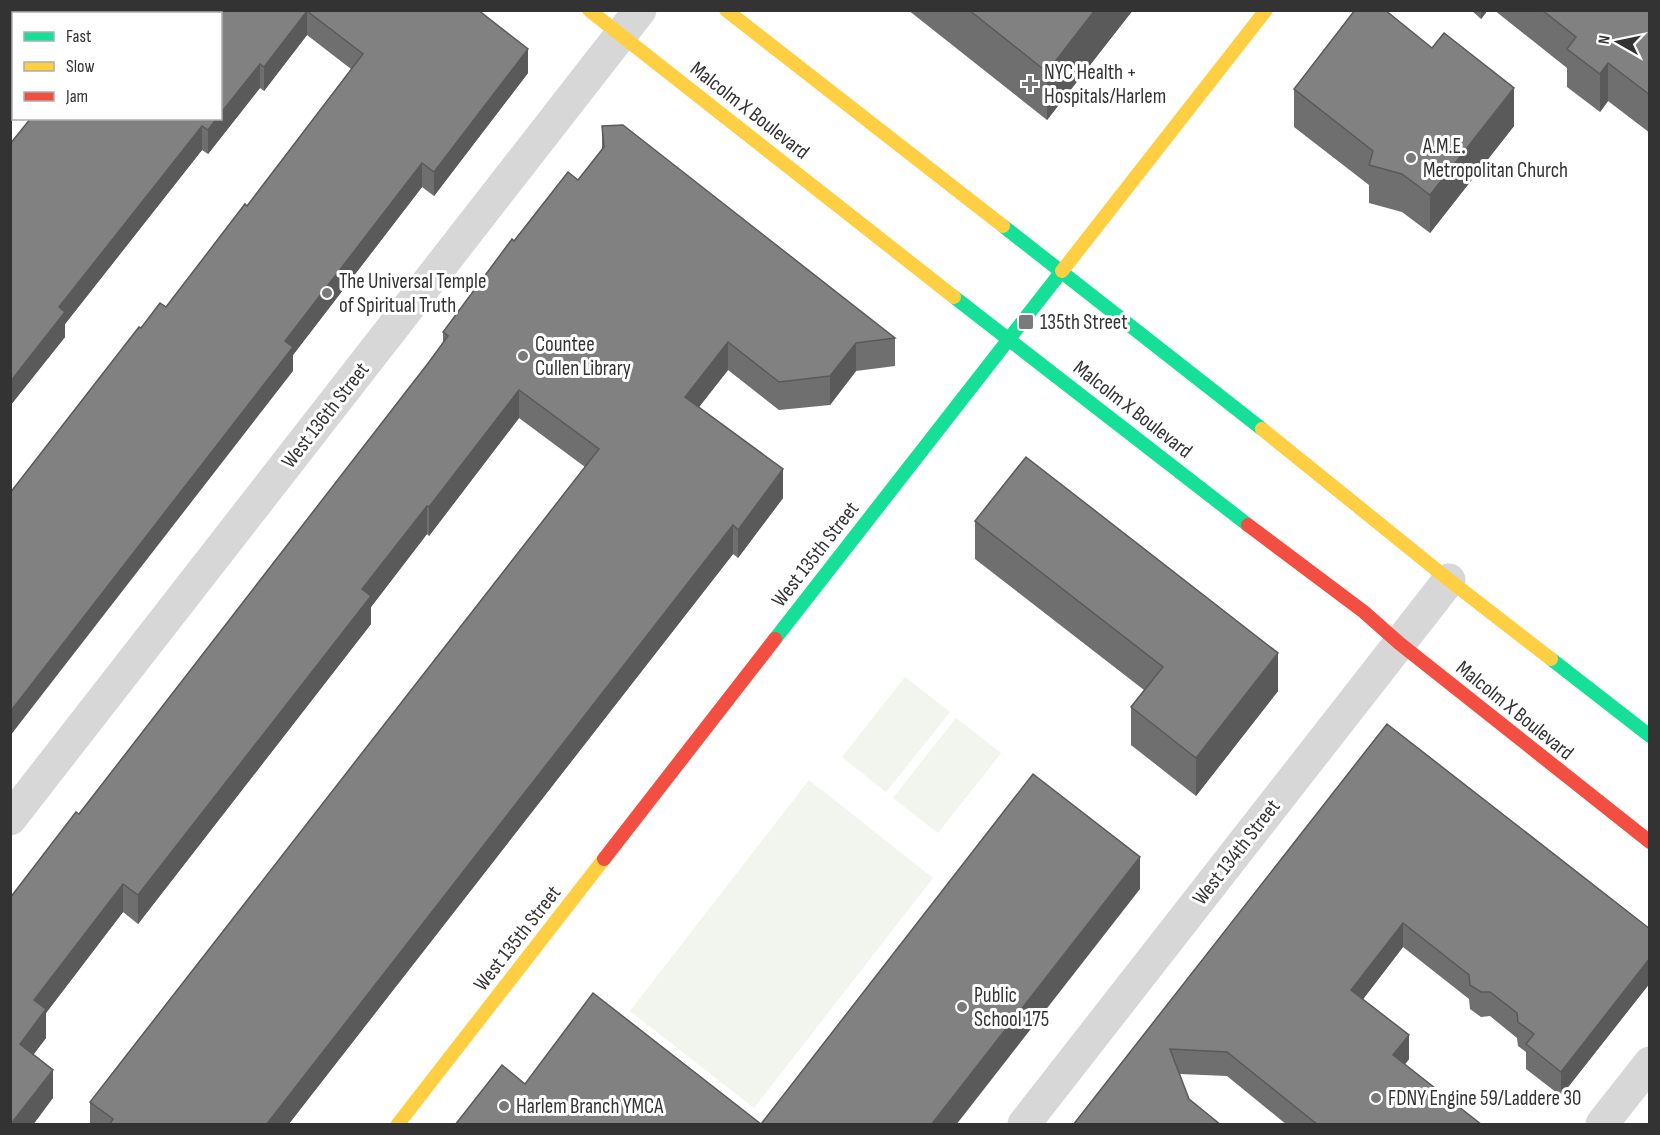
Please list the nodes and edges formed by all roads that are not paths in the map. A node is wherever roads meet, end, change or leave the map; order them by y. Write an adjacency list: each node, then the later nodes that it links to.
1 (589, 10): 4 (main road, Malcolm X Boulevard)
2 (726, 10): 5 (main road)
3 (1266, 10): 5 (main road, West 135th Street)
4 (630, 23): 6 (main road, Malcolm X Boulevard); 10 (street, West 136th Street)
5 (1061, 272): 6 (main road, West 135th Street); 7 (main road)
6 (1009, 340): 8 (main road, Malcolm X Boulevard); 13 (main road, West 135th Street)
7 (1449, 580): 8 (street, West 134th Street); 9 (main road)
8 (1399, 643): 11 (main road, Malcolm X Boulevard); 14 (street, West 134th Street)
9 (1650, 736)
10 (10, 819)
11 (1650, 842)
12 (1650, 1063): 15 (street)
13 (398, 1125)
14 (1024, 1125)
15 (1602, 1125)

